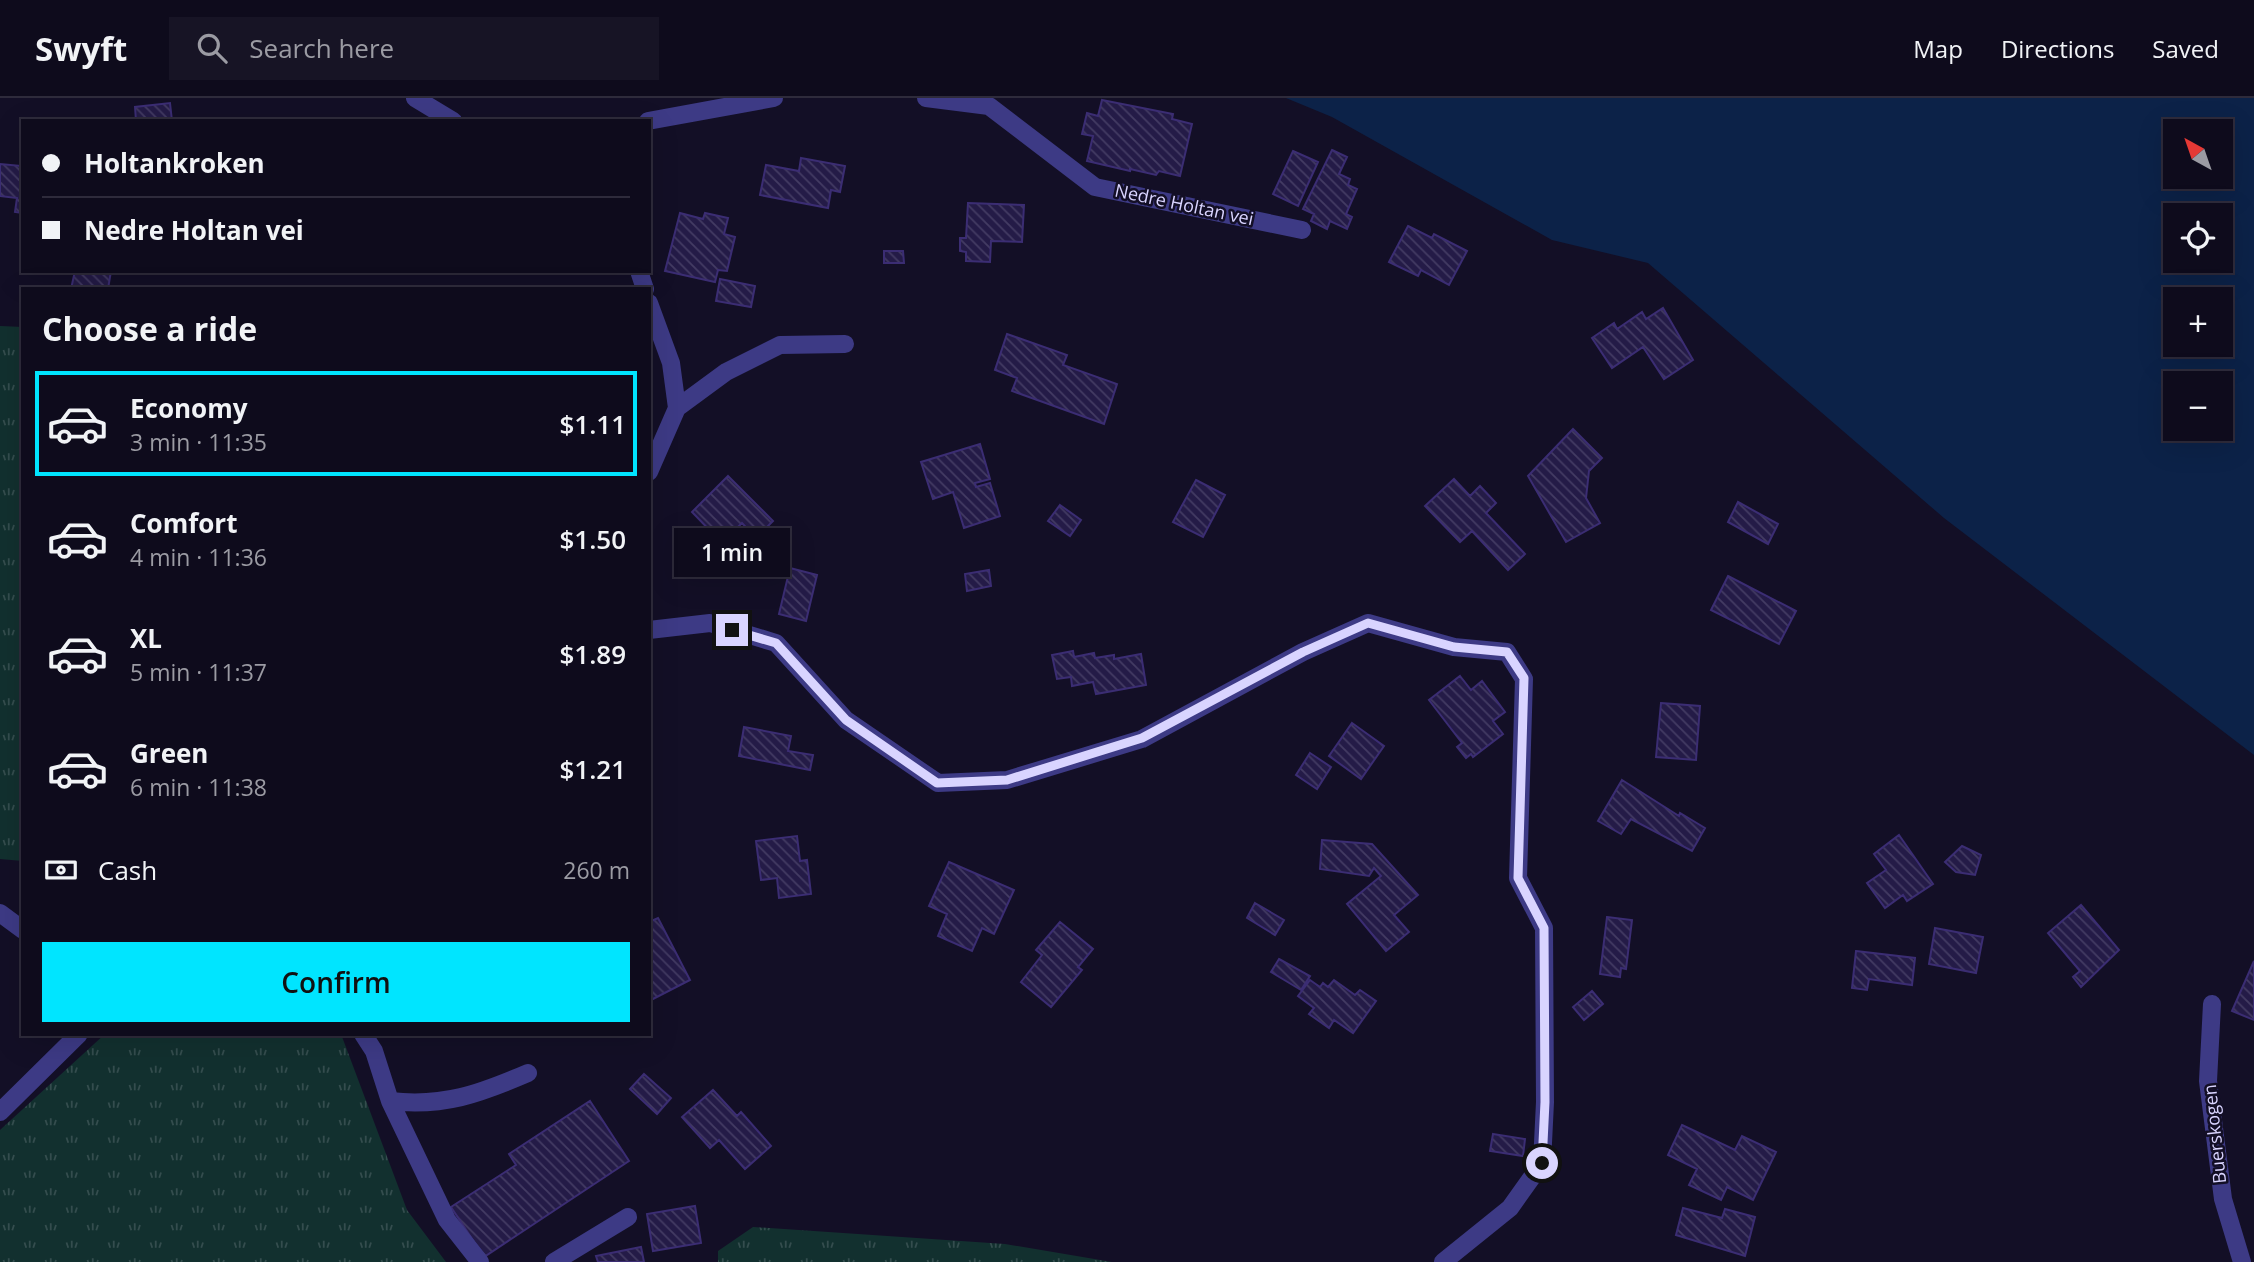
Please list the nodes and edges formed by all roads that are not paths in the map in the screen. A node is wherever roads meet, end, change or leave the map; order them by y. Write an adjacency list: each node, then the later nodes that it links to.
1 (415, 98): 4 (street)
2 (774, 98): 5 (street)
3 (926, 98): 6 (street, Nedre Holtan vei)
4 (450, 119)
5 (651, 120)
6 (1301, 230)
7 (651, 308): 9 (street)
8 (845, 344): 9 (street)
9 (677, 408): 10 (street)
10 (651, 467)
11 (651, 630): 23 (street)
12 (0, 913): 13 (street)
13 (21, 929)
14 (2212, 1004): 24 (street, Buerskogen)
15 (77, 1036): 19 (street)
16 (364, 1036): 18 (street)
17 (528, 1073): 18 (street)
18 (390, 1101): 21 (street)
19 (0, 1112)
20 (628, 1217): 22 (street)
21 (480, 1262)
22 (554, 1262)
23 (1443, 1262)
24 (2242, 1262)

